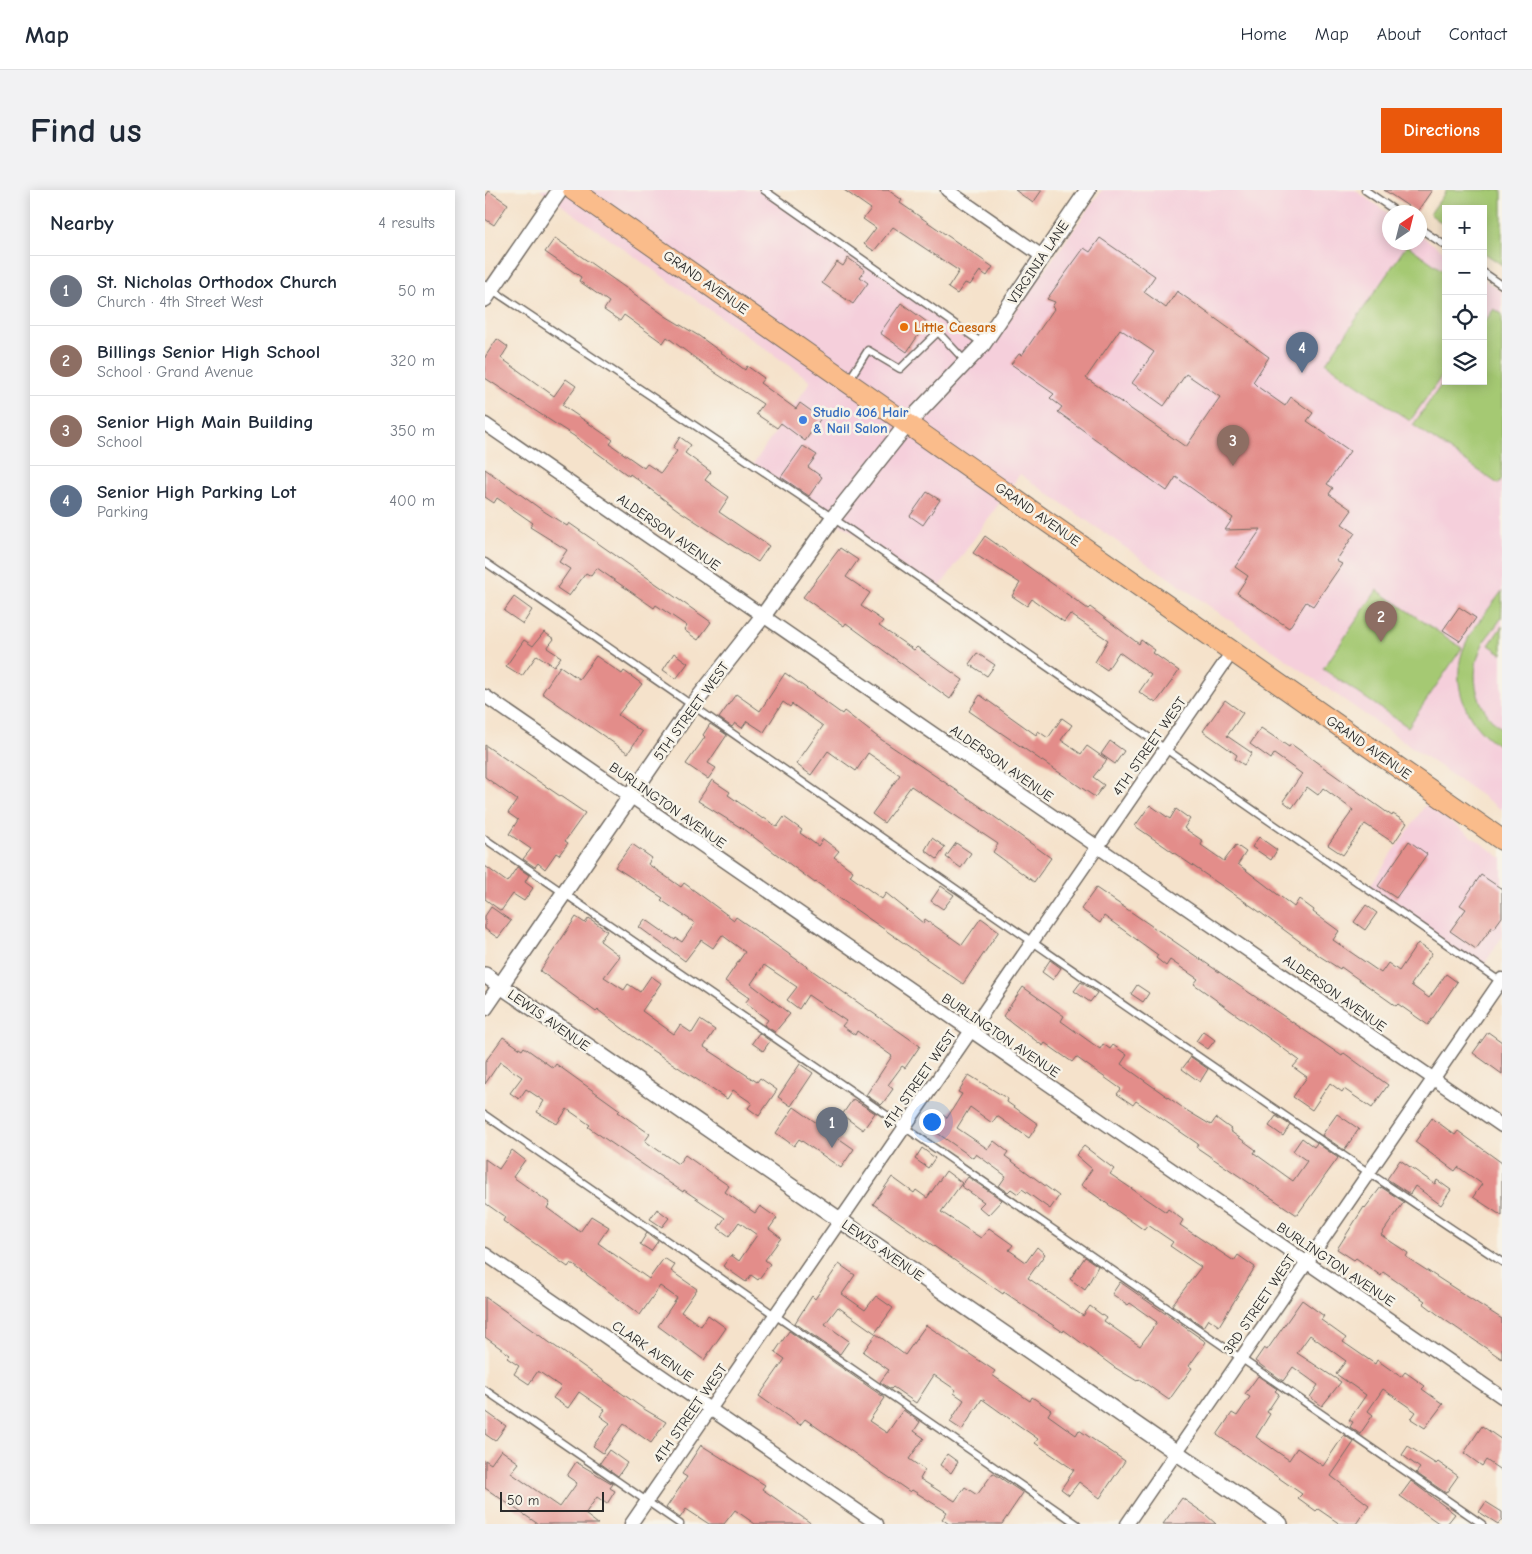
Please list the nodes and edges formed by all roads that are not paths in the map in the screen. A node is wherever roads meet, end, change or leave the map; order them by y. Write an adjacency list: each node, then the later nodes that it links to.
1 (560, 190): 13 (street)
2 (573, 190): 16 (main road, GRAND AVENUE)
3 (764, 190): 14 (lane)
4 (947, 190): 10 (street)
5 (1088, 190): 10 (street, VIRGINIA LANE)
6 (1365, 190): 7 (lane)
7 (1387, 205)
8 (1427, 233): 9 (lane)
9 (1442, 243)
10 (1042, 256): 14 (street, VIRGINIA LANE)
11 (1487, 275): 12 (lane)
12 (1502, 285)
13 (487, 291): 19 (lane)
14 (983, 344): 15 (street, VIRGINIA LANE)
15 (966, 362): 16 (lane); 17 (street, VIRGINIA LANE)
16 (849, 381): 17 (main road, GRAND AVENUE)
17 (908, 422): 19 (street, 5TH STREET WEST); 22 (main road, GRAND AVENUE)
18 (485, 424): 21 (street, ALDERSON AVENUE)
19 (833, 518): 21 (street, 5TH STREET WEST); 25 (lane)
20 (485, 562): 24 (lane)
21 (763, 616): 24 (street, 5TH STREET WEST); 29 (street, ALDERSON AVENUE)
22 (1232, 652): 25 (street, 4TH STREET WEST); 28 (main road, GRAND AVENUE)
23 (485, 696): 26 (street, BURLINGTON AVENUE)
24 (693, 705): 26 (street, 5TH STREET WEST); 31 (lane)
25 (1165, 750): 29 (street, 4TH STREET WEST); 33 (lane)
26 (630, 796): 30 (street, 5TH STREET WEST); 36 (street, BURLINGTON AVENUE)
27 (485, 839): 30 (lane)
28 (1502, 840)
29 (1098, 847): 31 (street, 4TH STREET WEST); 37 (street, ALDERSON AVENUE)
30 (564, 893): 34 (street, 5TH STREET WEST); 40 (lane)
31 (1032, 942): 36 (street, 4TH STREET WEST); 41 (lane)
32 (485, 975): 34 (street, LEWIS AVENUE)
33 (1501, 981): 37 (street, 3RD STREET WEST)
34 (500, 986): 35 (street, 5TH STREET WEST); 42 (street, LEWIS AVENUE)
35 (485, 1008)
36 (970, 1032): 40 (street, 4TH STREET WEST); 44 (street, BURLINGTON AVENUE)
37 (1433, 1078): 39 (street, ALDERSON AVENUE); 41 (street, 3RD STREET WEST)
38 (485, 1115): 46 (lane)
39 (1502, 1126)
40 (905, 1127): 42 (street, 4TH STREET WEST); 47 (lane)
41 (1368, 1173): 44 (street, 3RD STREET WEST); 45 (lane)
42 (840, 1221): 46 (street, 4TH STREET WEST); 51 (street, LEWIS AVENUE)
43 (485, 1254): 50 (street, CLARK AVENUE)
44 (1306, 1262): 47 (street, 3RD STREET WEST); 49 (street, BURLINGTON AVENUE)
45 (1502, 1262)
46 (775, 1315): 50 (street, 4TH STREET WEST); 56 (lane)
47 (1241, 1358): 51 (street, 3RD STREET WEST); 59 (lane)
48 (485, 1390): 52 (lane)
49 (1502, 1397)
50 (710, 1409): 52 (street, 4TH STREET WEST); 55 (street, CLARK AVENUE)
51 (1176, 1452): 57 (street, 3RD STREET WEST); 58 (street, LEWIS AVENUE)
52 (647, 1501): 53 (street, 4TH STREET WEST); 54 (lane)
53 (631, 1524)
54 (680, 1524)
55 (877, 1524)
56 (1077, 1524)
57 (1127, 1524)
58 (1280, 1524)
59 (1482, 1524)

